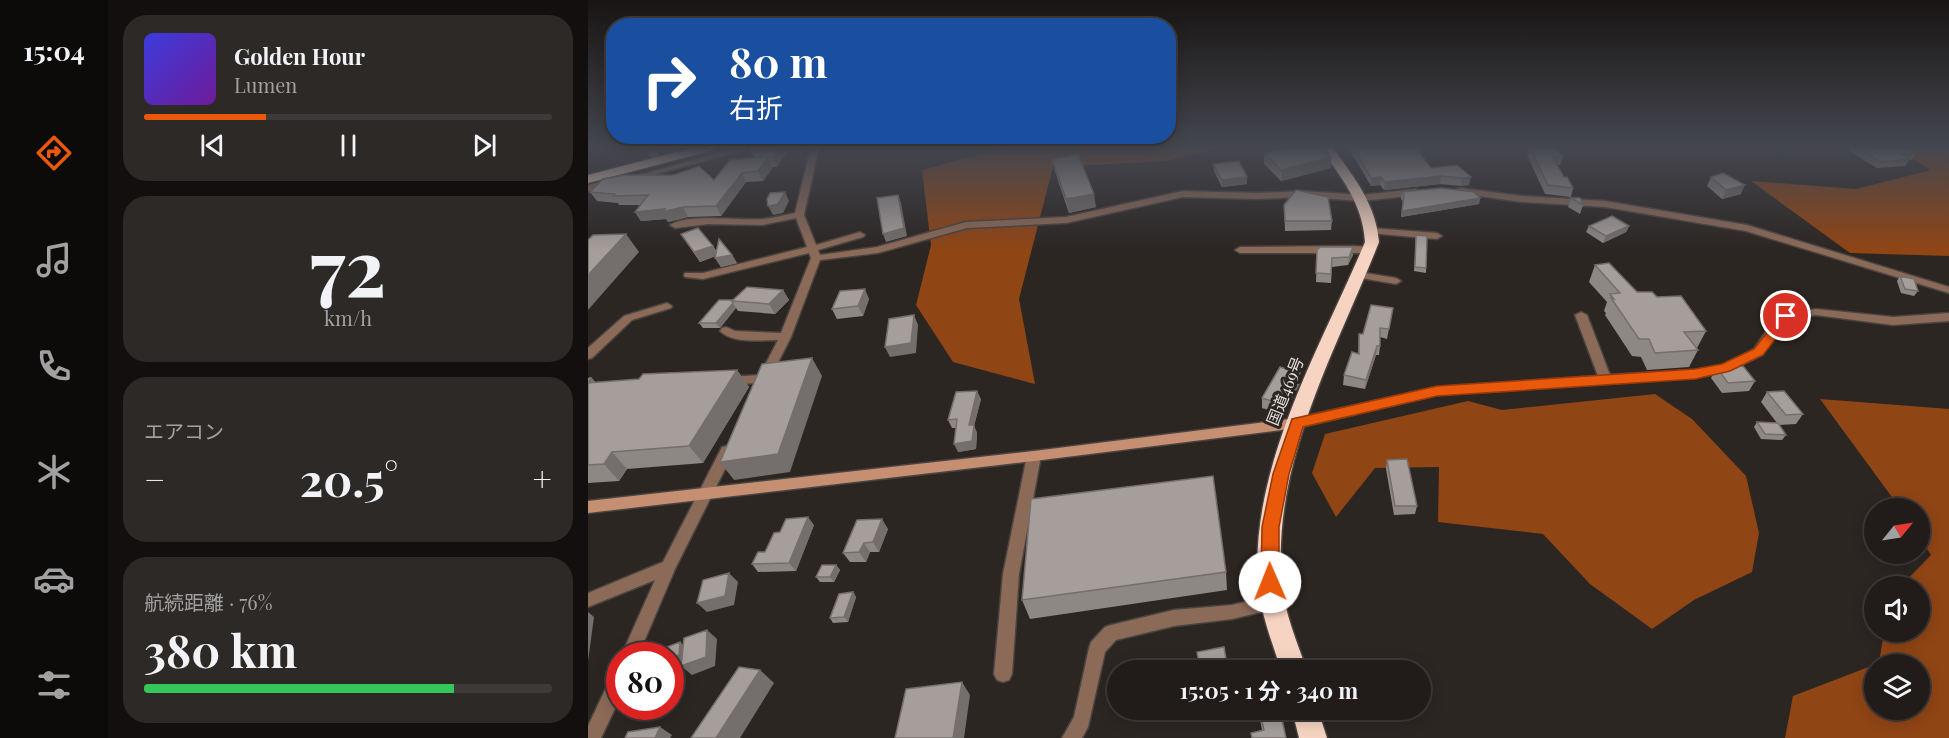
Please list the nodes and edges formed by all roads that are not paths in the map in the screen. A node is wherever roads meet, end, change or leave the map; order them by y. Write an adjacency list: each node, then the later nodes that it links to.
1 (609, 181): 4 (street)
2 (807, 181): 8 (street)
3 (1350, 181): 7 (highway, 国道469号)
4 (588, 188)
5 (1428, 190): 7 (street)
6 (1449, 190): 19 (street)
7 (1362, 198): 10 (highway, 国道469号); 15 (street)
8 (799, 215): 9 (street); 15 (street)
9 (675, 225)
10 (1372, 231): 12 (street); 14 (highway, 国道469号)
11 (860, 235): 15 (street)
12 (1437, 236)
13 (1240, 250): 14 (street)
14 (1369, 250): 17 (highway, 国道469号)
15 (814, 253): 16 (street); 25 (street)
16 (689, 275)
17 (1359, 275): 18 (street); 29 (highway, 国道469号)
18 (1396, 281)
19 (1949, 290)
20 (666, 306): 26 (street)
21 (1581, 315): 27 (street)
22 (1944, 317): 23 (street); 27 (street)
23 (1949, 328)
24 (726, 331): 25 (street)
25 (785, 337): 28 (street)
26 (588, 355)
27 (1605, 379): 29 (street)
28 (717, 382)
29 (1297, 423): 31 (street); 36 (highway, 国道469号)
30 (732, 441): 32 (street)
31 (1034, 456): 32 (street); 39 (street)
32 (706, 492): 33 (street); 34 (street)
33 (588, 507)
34 (668, 567): 35 (street); 37 (street)
35 (588, 600)
36 (1274, 602): 38 (highway, 国道469号); 43 (street)
37 (635, 642)
38 (1290, 660)
39 (1003, 674)
40 (606, 708): 42 (street)
41 (1308, 720): 44 (highway)
42 (592, 738)
43 (1071, 738)
44 (1313, 738)

